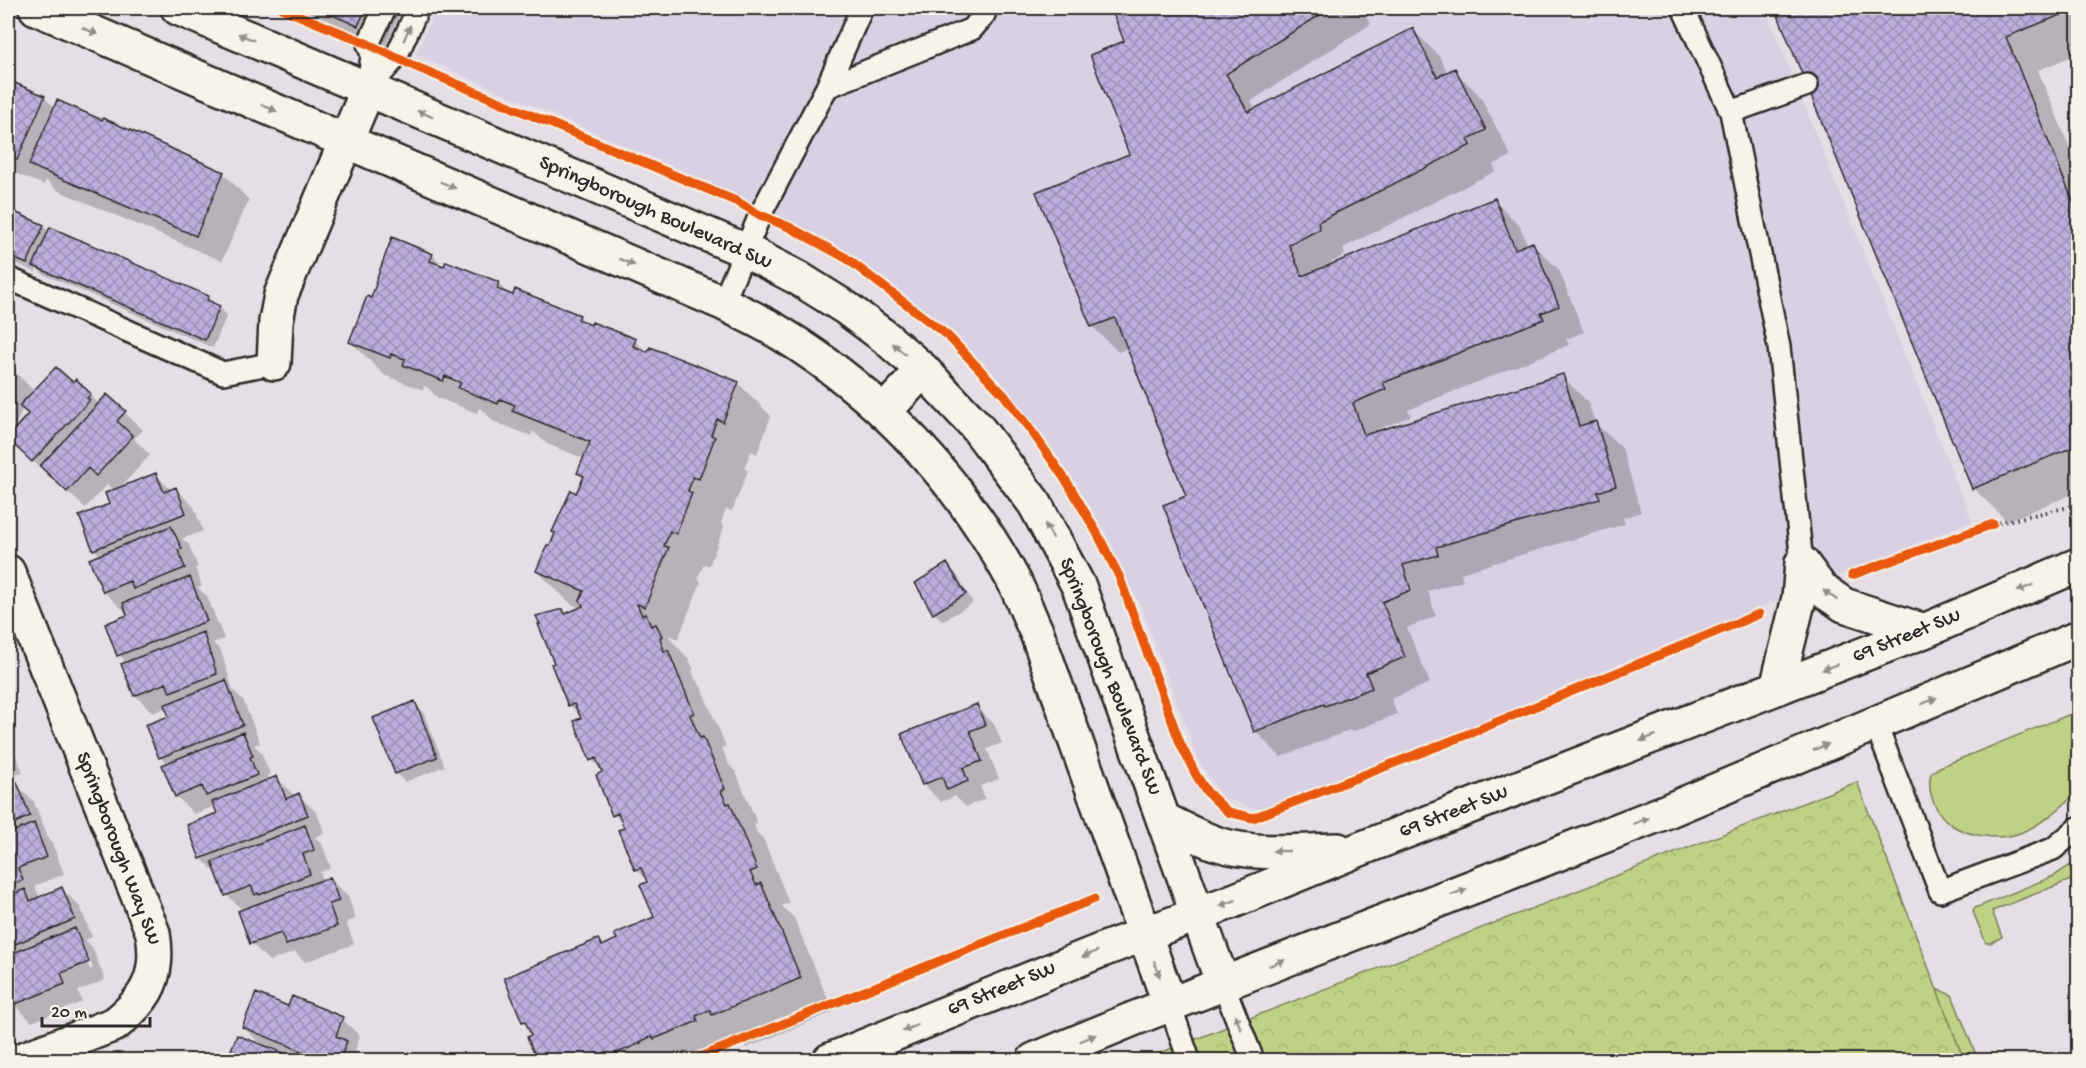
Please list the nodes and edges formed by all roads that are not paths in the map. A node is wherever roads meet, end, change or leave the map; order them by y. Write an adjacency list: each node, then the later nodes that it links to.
1 (36, 8): 12 (street, one-way to 12)
2 (178, 8): 10 (street, Springborough Boulevard SW, one-way to 2)
3 (385, 8): 10 (lane)
4 (418, 8): 10 (lane, one-way to 4)
5 (862, 8): 9 (lane)
6 (986, 8): 9 (lane)
7 (1683, 8): 11 (lane)
8 (1807, 86): 11 (lane)
9 (827, 87): 13 (lane)
10 (368, 89): 12 (street); 13 (street, Springborough Boulevard SW, one-way to 10)
11 (1731, 112): 19 (lane)
12 (346, 141): 15 (street, one-way to 15); 16 (street)
13 (746, 251): 15 (lane); 17 (street, Springborough Boulevard SW, one-way to 13)
14 (8, 278): 16 (lane)
15 (723, 303): 18 (street)
16 (274, 363)
17 (923, 370): 18 (street); 26 (street, Springborough Boulevard SW, one-way to 17)
18 (884, 412): 30 (street)
19 (1802, 562): 22 (street, one-way to 19); 24 (street)
20 (2079, 565): 22 (street, 69 Street SW, one-way to 22)
21 (8, 572): 33 (street, Springborough Way SW)
22 (1924, 631): 24 (street, 69 Street SW, one-way to 24)
23 (2079, 639): 25 (street, one-way to 23)
24 (1777, 688): 28 (street, 69 Street SW, one-way to 28)
25 (1876, 725): 27 (lane); 31 (street, one-way to 25)
26 (1163, 819): 28 (street, one-way to 26); 29 (street, Springborough Boulevard SW)
27 (2079, 828)
28 (1360, 849): 29 (street, 69 Street SW, one-way to 29)
29 (1197, 915): 30 (street, 69 Street SW); 31 (street, Springborough Boulevard SW)
30 (1145, 934): 32 (street, one-way to 32); 34 (street, 69 Street SW, one-way to 34)
31 (1223, 984): 32 (street); 37 (lane, one-way to 31)
32 (1170, 1005): 35 (street, one-way to 32); 36 (lane)
33 (21, 1060)
34 (830, 1060)
35 (1034, 1060)
36 (1189, 1060)
37 (1253, 1060)

